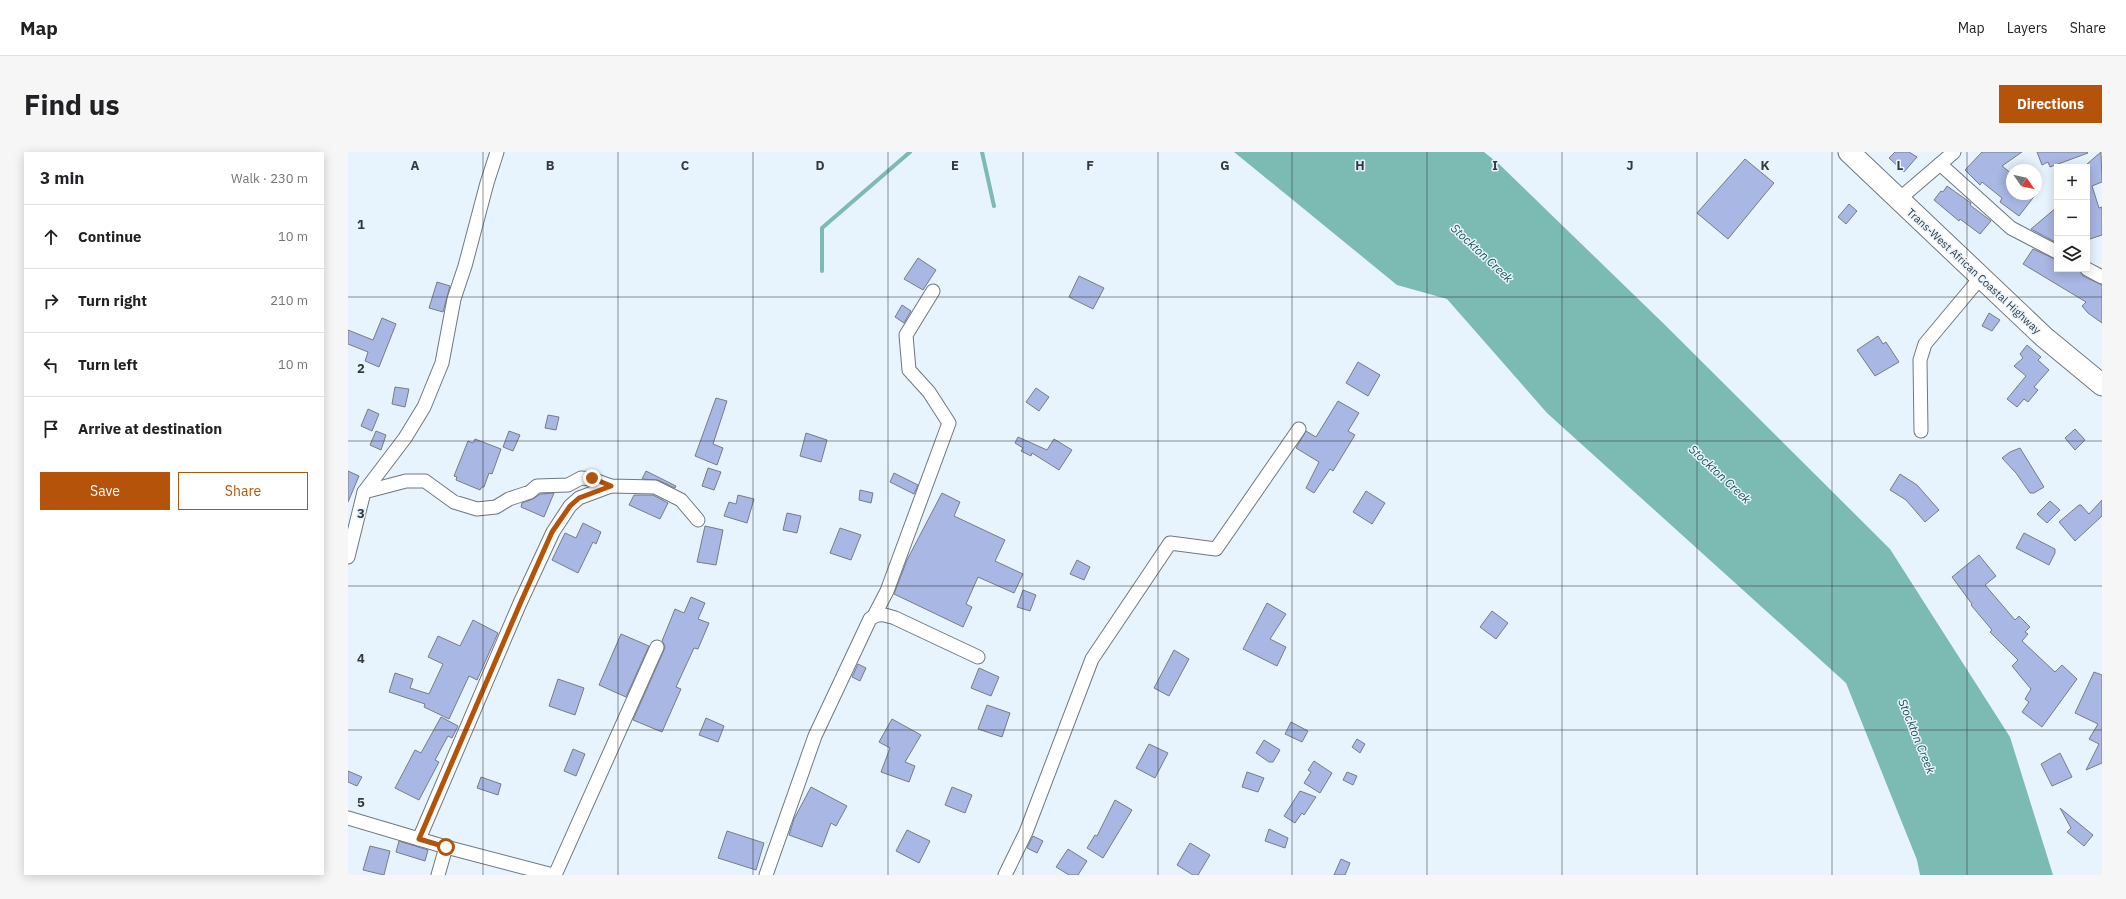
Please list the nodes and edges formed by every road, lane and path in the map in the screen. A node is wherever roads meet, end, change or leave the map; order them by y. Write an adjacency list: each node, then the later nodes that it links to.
1 (497, 152): 15 (street)
2 (1850, 152): 5 (highway, Trans-West African Coastal Highway)
3 (1954, 152): 4 (street)
4 (1940, 164): 5 (street); 6 (street)
5 (1898, 200): 8 (highway, Trans-West African Coastal Highway)
6 (2054, 250)
7 (2090, 271): 9 (street)
8 (1981, 277): 11 (highway, Trans-West African Coastal Highway); 13 (street)
9 (2102, 277)
10 (933, 290): 18 (street)
11 (2102, 386)
12 (1299, 429): 27 (street)
13 (1921, 431)
14 (611, 486): 15 (street); 16 (street); 22 (street)
15 (364, 492): 17 (street)
16 (698, 520)
17 (348, 557)
18 (875, 614): 20 (street); 26 (street)
19 (657, 647): 25 (street)
20 (978, 657)
21 (348, 818): 22 (street)
22 (419, 839): 23 (street)
23 (446, 847): 24 (street); 25 (street)
24 (438, 875)
25 (554, 875)
26 (766, 875)
27 (1005, 875)

